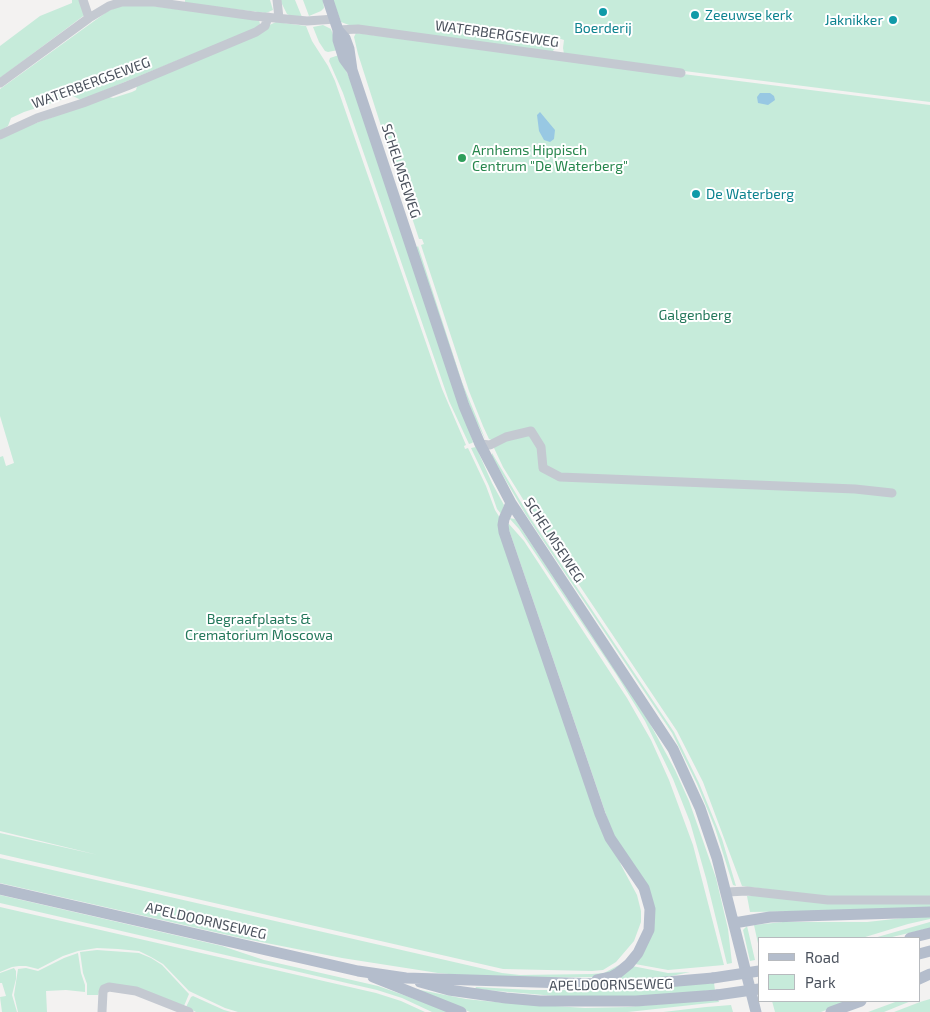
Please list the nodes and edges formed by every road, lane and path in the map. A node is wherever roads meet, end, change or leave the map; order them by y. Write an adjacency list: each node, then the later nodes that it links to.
1 (83, 0): 5 (street)
2 (277, 0): 6 (street)
3 (328, 0): 7 (main road, SCHELMSEWEG)
4 (268, 17): 5 (street, WATERBERGSEWEG); 6 (street, WATERBERGSEWEG); 10 (street, WATERBERGSEWEG)
5 (89, 18): 9 (street, WATERBERGSEWEG)
6 (280, 18): 7 (street, WATERBERGSEWEG)
7 (336, 25): 8 (street, WATERBERGSEWEG); 11 (main road, SCHELMSEWEG)
8 (681, 73)
9 (0, 83)
10 (0, 135)
11 (480, 444): 12 (street); 13 (main road, SCHELMSEWEG)
12 (892, 493)
13 (512, 503): 15 (main road, SCHELMSEWEG); 24 (main road)
14 (0, 889): 21 (main road, APELDOORNSEWEG)
15 (727, 892): 16 (street); 18 (main road, SCHELMSEWEG)
16 (930, 900)
17 (930, 912): 18 (main road)
18 (734, 922): 30 (main road, SCHELMSEWEG)
19 (930, 934): 20 (main road)
20 (915, 937)
21 (358, 971): 23 (main road, APELDOORNSEWEG); 29 (main road)
22 (758, 971): 24 (main road, APELDOORNSEWEG, bridge)
23 (406, 978): 24 (main road, APELDOORNSEWEG); 25 (main road, APELDOORNSEWEG, bridge)
24 (580, 984)
25 (758, 989)
26 (858, 1002): 31 (main road)
27 (102, 1012): 28 (street)
28 (190, 1012)
29 (461, 1012)
30 (756, 1012)
31 (831, 1012)

